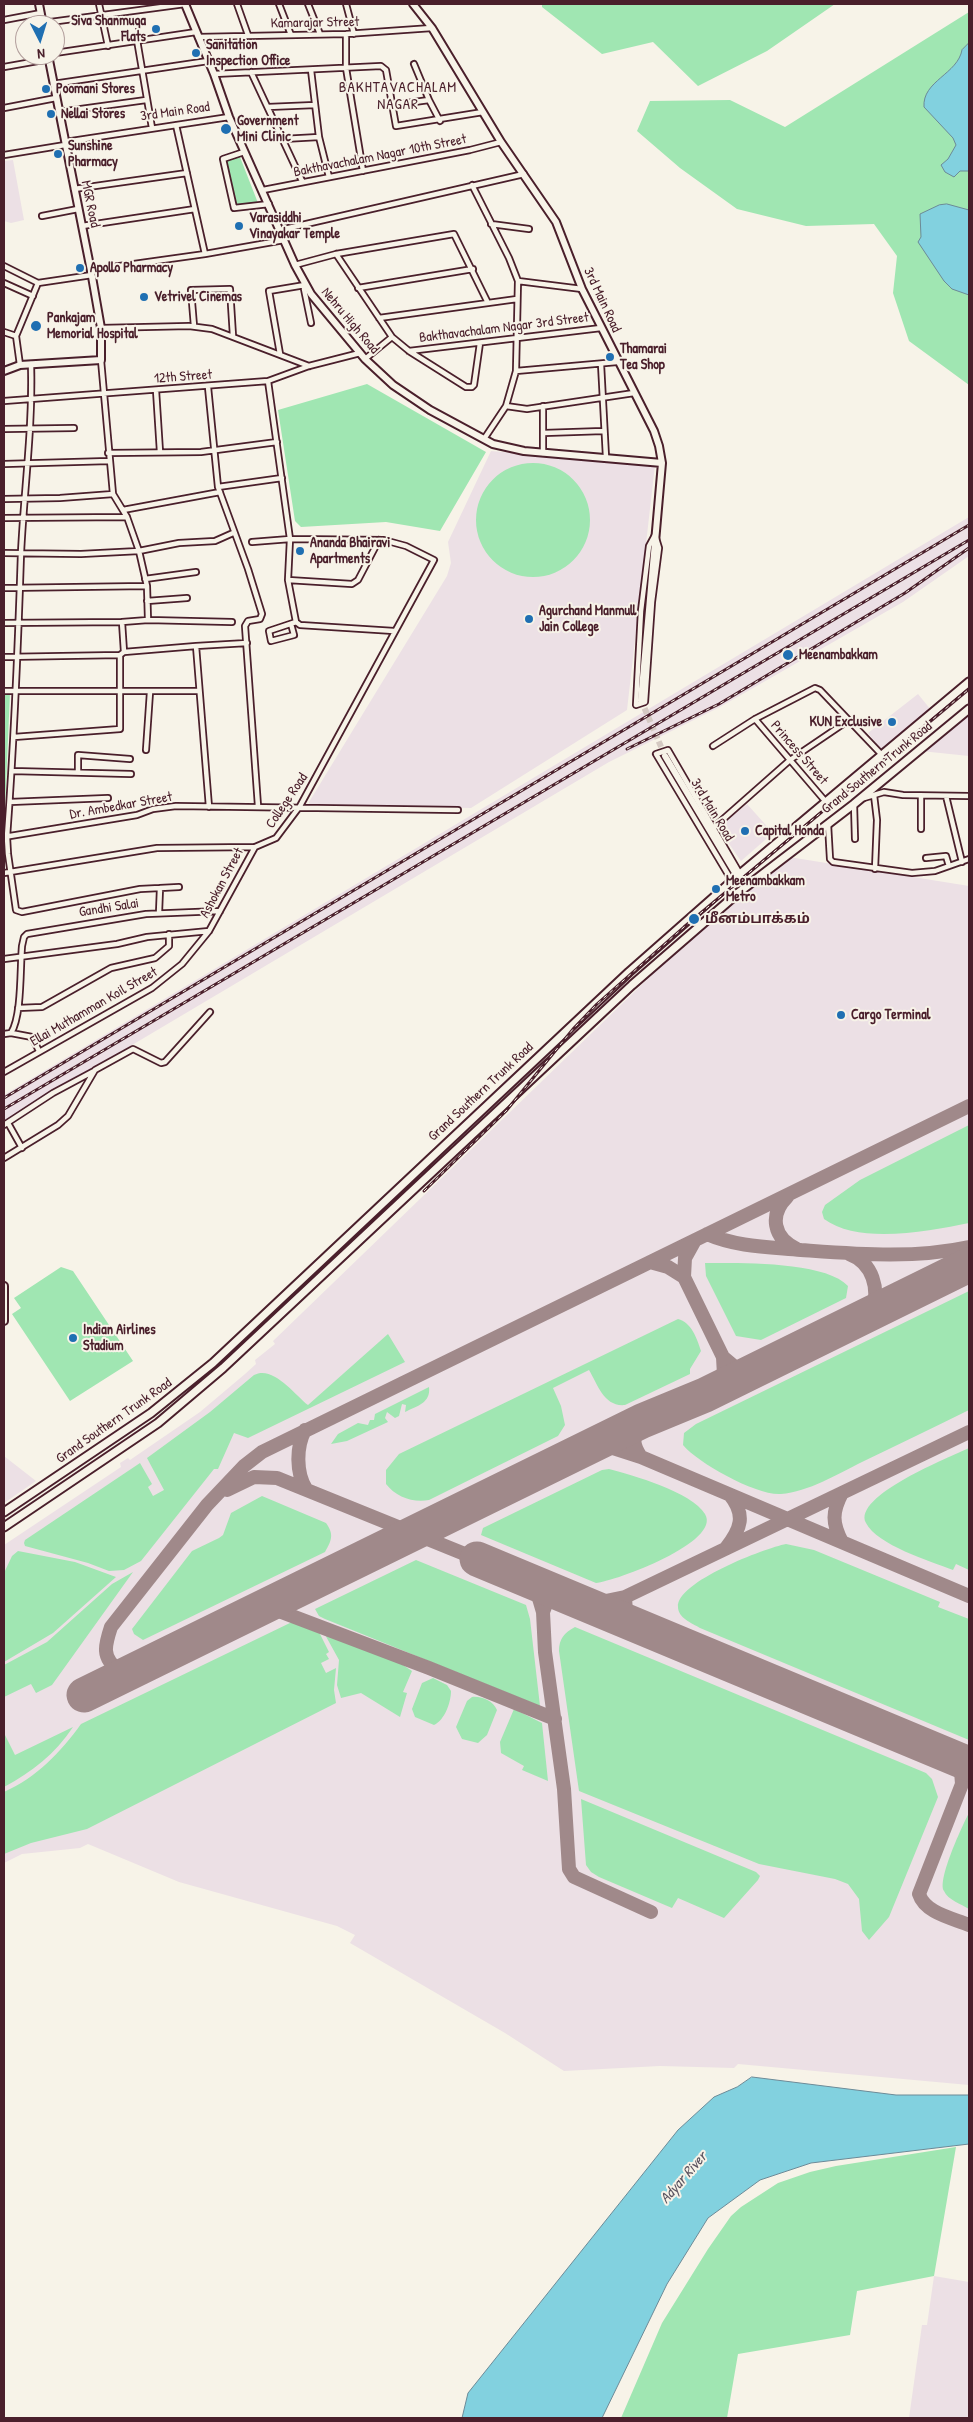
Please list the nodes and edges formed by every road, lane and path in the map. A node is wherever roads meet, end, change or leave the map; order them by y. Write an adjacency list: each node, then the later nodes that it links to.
1 (39, 4): 9 (street)
2 (98, 4): 11 (street)
3 (185, 4): 11 (street); 18 (street, Nehru High Road)
4 (237, 4): 19 (street)
5 (279, 4): 20 (street)
6 (308, 4): 15 (street)
7 (346, 4): 17 (street)
8 (413, 4): 14 (street, 3rd Main Road)
9 (41, 12): 10 (street); 12 (street)
10 (42, 15)
11 (101, 16): 13 (street); 22 (street)
12 (4, 20)
13 (65, 21)
14 (432, 28): 17 (street, Kamarajar Street); 41 (street, 3rd Main Road)
15 (320, 34): 16 (street, Kamarajar Street); 20 (street, Kamarajar Street)
16 (346, 34): 17 (street, Kamarajar Street); 27 (street)
17 (354, 34)
18 (197, 35): 19 (street, Kamarajar Street); 21 (street, Kamarajar Street); 24 (street, Nehru High Road)
19 (248, 35): 20 (street, Kamarajar Street)
20 (291, 35)
21 (137, 40): 22 (street, Kamarajar Street); 29 (street)
22 (108, 46): 23 (street, Kamarajar Street)
23 (65, 52)
24 (208, 61): 29 (street); 31 (street, Nehru High Road)
25 (414, 64): 35 (street)
26 (50, 65): 32 (street, MGR Road)
27 (346, 68): 28 (street); 37 (street); 52 (street)
28 (311, 70): 30 (street); 36 (street)
29 (143, 72): 32 (street); 34 (street)
30 (251, 72): 31 (street); 38 (street)
31 (214, 74): 42 (street, Nehru High Road)
32 (53, 84): 33 (street, MGR Road)
33 (56, 98): 39 (street); 40 (street, MGR Road)
34 (146, 100): 40 (street); 45 (street)
35 (429, 100): 37 (street); 43 (street)
36 (315, 105): 38 (street); 46 (street)
37 (392, 105): 43 (street)
38 (268, 107): 47 (street)
39 (4, 108)
40 (59, 112): 49 (street, MGR Road)
41 (483, 112): 43 (street); 48 (street, 3rd Main Road)
42 (229, 117): 44 (street, 3rd Main Road); 50 (street, Nehru High Road)
43 (440, 121)
44 (176, 125): 45 (street, 3rd Main Road); 53 (street)
45 (152, 128): 49 (street, 3rd Main Road)
46 (319, 136): 47 (street); 55 (street)
47 (283, 139): 56 (street)
48 (501, 142): 52 (street, Bakthavachalam Nagar 10th Street); 54 (street, 3rd Main Road)
49 (65, 143): 51 (street, 3rd Main Road); 58 (street, MGR Road)
50 (244, 152): 59 (street, Nehru High Road); 60 (street)
51 (4, 155)
52 (363, 171): 55 (street, Bakthavachalam Nagar 10th Street)
53 (187, 173): 58 (street); 62 (street)
54 (524, 174): 57 (street); 80 (street, 3rd Main Road)
55 (329, 177): 56 (street, Bakthavachalam Nagar 10th Street)
56 (302, 181): 59 (street, Bakthavachalam Nagar 10th Street)
57 (472, 185): 64 (street); 67 (street)
58 (74, 189): 61 (street, MGR Road)
59 (263, 190): 60 (street, Nehru High Road)
60 (269, 204): 67 (street, Nehru High Road)
61 (78, 209): 63 (street); 65 (street, MGR Road)
62 (195, 209): 65 (street); 69 (street)
63 (42, 216)
64 (491, 224): 66 (street); 75 (street)
65 (82, 226): 74 (street, MGR Road)
66 (529, 229)
67 (280, 230): 68 (street, Nehru High Road)
68 (284, 240): 69 (street); 71 (street, Nehru High Road)
69 (205, 254): 74 (street)
70 (336, 254): 71 (street); 73 (street); 79 (street)
71 (295, 265): 78 (street, Nehru High Road)
72 (4, 266): 77 (street)
73 (473, 269): 79 (street); 83 (street)
74 (91, 272): 77 (street); 87 (street, MGR Road)
75 (518, 281): 80 (street); 82 (street)
76 (4, 283): 81 (street)
77 (38, 284): 81 (street)
78 (305, 286): 85 (street); 96 (street, Nehru High Road); 97 (street)
79 (358, 288): 84 (street)
80 (582, 289): 88 (street, 3rd Main Road)
81 (33, 296): 90 (street)
82 (517, 299): 83 (street); 93 (street)
83 (487, 302): 84 (street)
84 (379, 318): 92 (street)
85 (311, 322)
86 (194, 326): 87 (street); 91 (street); 91 (street)
87 (101, 328): 99 (street, MGR Road)
88 (601, 328): 93 (street, Bakthavachalam Nagar 3rd Street); 100 (street, 3rd Main Road)
89 (4, 332): 90 (street)
90 (16, 336): 103 (street)
91 (233, 336): 97 (street)
92 (392, 337): 95 (street); 98 (street)
93 (519, 338): 94 (street, Bakthavachalam Nagar 3rd Street); 106 (street)
94 (480, 343): 95 (street, Bakthavachalam Nagar 3rd Street); 95 (street)
95 (409, 351)
96 (360, 353): 98 (street, Nehru High Road); 104 (street, 12th Street)
97 (280, 354): 104 (street)
98 (365, 359): 122 (street, Nehru High Road)
99 (101, 360): 101 (street); 110 (street)
100 (617, 362): 102 (street); 111 (street, 3rd Main Road)
101 (31, 364): 103 (street); 113 (street)
102 (601, 364): 106 (street); 112 (street)
103 (20, 365): 105 (street)
104 (309, 366): 107 (street, 12th Street)
105 (4, 371)
106 (516, 371): 115 (street)
107 (268, 381): 108 (street, 12th Street); 123 (street)
108 (208, 387): 109 (street, 12th Street); 124 (street)
109 (156, 390): 110 (street, 12th Street); 126 (street)
110 (103, 393): 113 (street, 12th Street); 125 (street)
111 (634, 393): 112 (street); 130 (street, 3rd Main Road)
112 (604, 396): 116 (street); 120 (street)
113 (32, 398): 114 (street, 12th Street); 119 (street)
114 (4, 401)
115 (506, 406): 116 (street); 122 (street)
116 (543, 406): 121 (street)
117 (74, 428): 119 (street)
118 (4, 429): 119 (street)
119 (29, 429): 132 (street)
120 (603, 431): 121 (street); 128 (street)
121 (544, 434): 127 (street)
122 (484, 439): 127 (street, Nehru High Road)
123 (277, 442): 124 (street); 133 (street)
124 (214, 451): 126 (street); 134 (street)
125 (108, 452): 126 (street); 129 (street)
126 (160, 452)
127 (543, 453): 128 (street, Nehru High Road)
128 (606, 457): 130 (street, Nehru High Road)
129 (108, 461): 132 (street); 135 (street)
130 (662, 463): 143 (street, 3rd Main Road)
131 (4, 464): 132 (street)
132 (27, 464): 137 (street)
133 (282, 478): 134 (street); 144 (street)
134 (219, 489): 138 (street); 142 (street)
135 (113, 494): 137 (street); 138 (street)
136 (4, 499): 137 (street)
137 (24, 500): 141 (street)
138 (123, 510): 139 (street)
139 (127, 517): 141 (street); 147 (street)
140 (4, 518): 141 (street)
141 (24, 518): 149 (street)
142 (233, 532): 147 (street); 165 (street)
143 (655, 535): 143 (street); 176 (street, 3rd Main Road)
144 (290, 539): 145 (street); 146 (street); 152 (street)
145 (379, 540): 152 (street); 164 (street, College Road)
146 (252, 542)
147 (139, 551): 149 (street); 151 (street)
148 (4, 553): 149 (street)
149 (22, 553): 155 (street)
150 (196, 572): 151 (street)
151 (145, 579): 153 (street)
152 (288, 580): 163 (street)
153 (146, 586): 155 (street); 157 (street)
154 (4, 588): 155 (street)
155 (21, 588): 162 (street)
156 (187, 598): 157 (street)
157 (147, 601): 158 (street)
158 (148, 620): 159 (street); 160 (street)
159 (122, 622): 162 (street); 167 (street)
160 (232, 622)
161 (4, 623): 162 (street)
162 (20, 623): 169 (street)
163 (293, 623): 163 (street); 164 (street)
164 (394, 631): 200 (street, College Road)
165 (247, 643): 166 (street); 199 (street)
166 (196, 646): 167 (street); 173 (street)
167 (122, 653): 169 (street); 174 (street)
168 (4, 657): 169 (street)
169 (18, 657): 172 (street)
170 (969, 682): 183 (main road, Grand Southern Trunk Road)
171 (4, 691): 172 (street)
172 (17, 691): 174 (street); 180 (street)
173 (199, 691): 175 (street); 201 (street)
174 (121, 692): 175 (street); 180 (street)
175 (150, 692): 182 (street)
176 (640, 700)
177 (969, 709): 195 (main road, Grand Southern Trunk Road)
178 (755, 719): 179 (street); 181 (street); 186 (street, Princess Street)
179 (849, 720): 183 (street); 186 (street)
180 (14, 737): 187 (street)
181 (713, 746)
182 (146, 750)
183 (882, 755): 197 (main road, Grand Southern Trunk Road)
184 (665, 756): 216 (street, 3rd Main Road)
185 (130, 759): 188 (street)
186 (790, 760): 197 (street, Princess Street); 204 (street)
187 (12, 771): 188 (street); 196 (street)
188 (78, 772): 189 (street)
189 (131, 774)
190 (874, 795): 191 (street); 195 (street); 213 (street)
191 (921, 796): 192 (street); 205 (street)
192 (946, 796): 193 (street); 211 (street)
193 (969, 796)
194 (108, 798): 196 (street)
195 (860, 798): 198 (main road, Grand Southern Trunk Road)
196 (10, 802): 206 (street)
197 (826, 802): 216 (main road, Grand Southern Trunk Road)
198 (854, 804): 203 (main road, Grand Southern Trunk Road); 207 (street)
199 (258, 806): 200 (street, Dr. Ambedkar Street); 201 (street, Dr. Ambedkar Street)
200 (300, 806): 202 (street, Dr. Ambedkar Street); 208 (street, College Road)
201 (209, 807): 206 (street, Dr. Ambedkar Street)
202 (458, 810)
203 (828, 824): 213 (street); 238 (main road, Grand Southern Trunk Road)
204 (713, 828): 216 (street); 216 (street)
205 (921, 829)
206 (6, 837): 214 (street)
207 (855, 839)
208 (255, 847): 214 (street, College Road); 219 (street, Ashokan Street)
209 (926, 858): 212 (street)
210 (969, 859): 211 (street)
211 (962, 862): 212 (street)
212 (949, 866): 213 (street)
213 (875, 869)
214 (12, 872): 215 (street, College Road); 218 (street)
215 (4, 873)
216 (737, 877): 237 (main road, Grand Southern Trunk Road)
217 (179, 887): 218 (street)
218 (160, 888): 220 (street)
219 (220, 911): 220 (street, Gandhi Salai); 221 (street, Ashokan Street)
220 (159, 913): 223 (street, Gandhi Salai)
221 (209, 931): 222 (street); 229 (street, Ellai Muthamman Koil Street)
222 (170, 934): 223 (street); 225 (street)
223 (21, 957): 224 (street); 225 (street)
224 (4, 960)
225 (18, 1008): 227 (street)
226 (210, 1012): 230 (street)
227 (11, 1032): 228 (street); 229 (street)
228 (4, 1034)
229 (39, 1051): 231 (street, Ellai Muthamman Koil Street)
230 (95, 1070): 232 (street); 233 (street)
231 (4, 1072)
232 (6, 1124): 233 (street)
233 (22, 1148): 234 (street)
234 (4, 1158)
235 (4, 1286): 236 (street)
236 (4, 1321)
237 (4, 1512)
238 (4, 1527)

